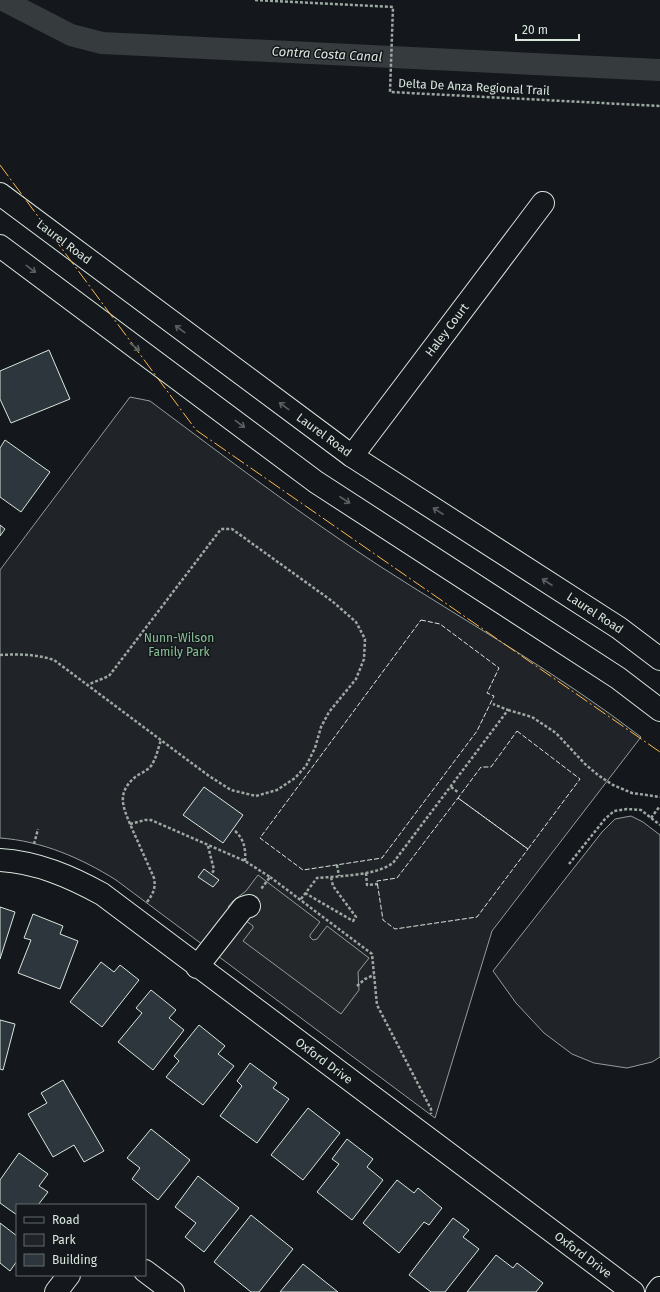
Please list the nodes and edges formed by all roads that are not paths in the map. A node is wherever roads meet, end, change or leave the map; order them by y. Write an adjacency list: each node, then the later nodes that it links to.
1 (0, 194): 4 (main road, Laurel Road, one-way to 1)
2 (543, 203): 4 (main road, Haley Court)
3 (0, 246): 6 (main road, one-way to 6)
4 (352, 456): 5 (main road, Laurel Road, one-way to 4)
5 (660, 659)
6 (660, 710)
7 (0, 860): 9 (main road, Oxford Drive)
8 (249, 906): 9 (main road)
9 (197, 967): 15 (main road, Oxford Drive)
10 (146, 1272): 14 (main road)
11 (68, 1276): 13 (main road)
12 (660, 1288): 16 (main road)
13 (56, 1292)
14 (173, 1292)
15 (633, 1292)
16 (657, 1292)

